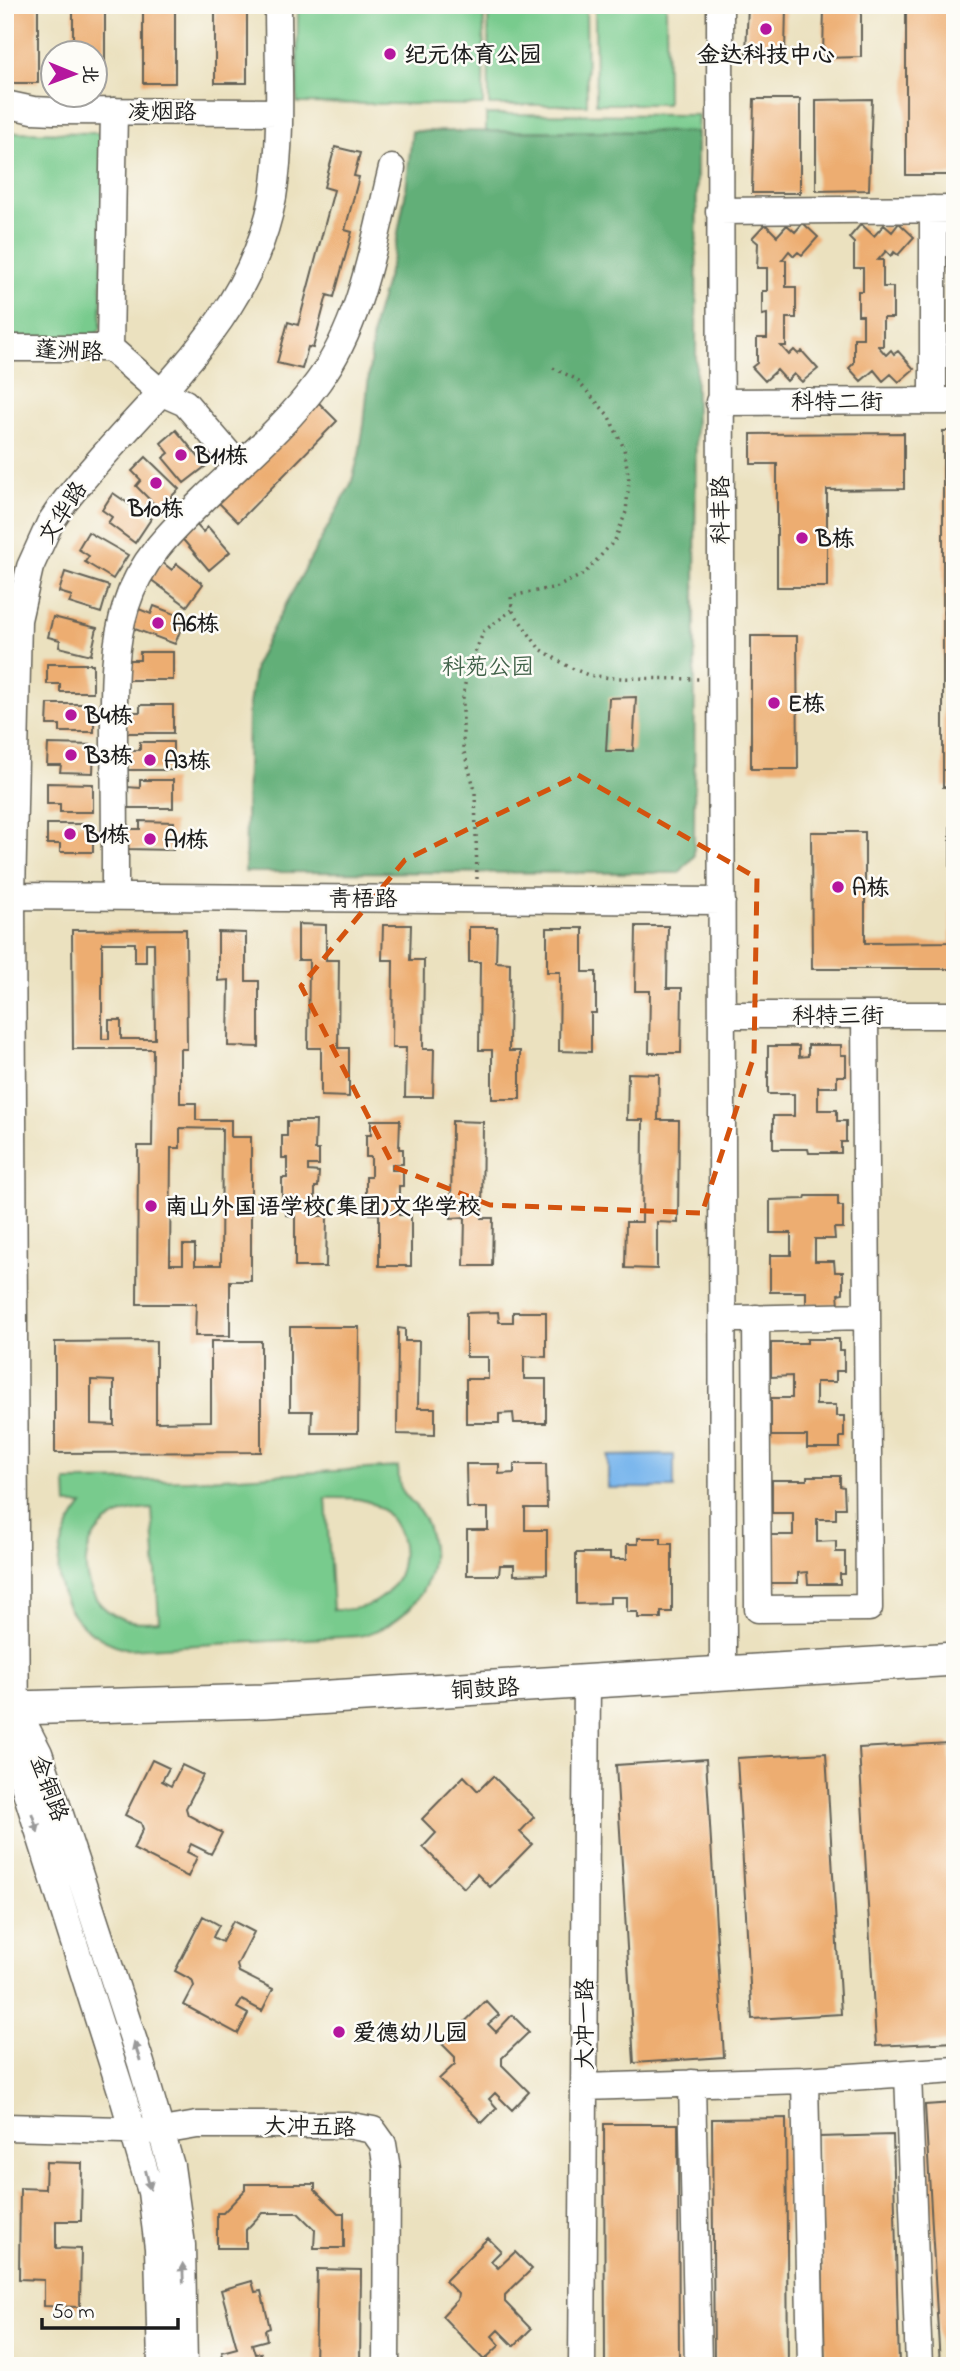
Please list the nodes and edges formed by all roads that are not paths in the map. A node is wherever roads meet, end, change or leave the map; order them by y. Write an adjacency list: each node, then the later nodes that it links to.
1 (278, 5): 5 (street, 文华路)
2 (720, 5): 8 (street, 科丰路)
3 (5, 104): 4 (street, 凌烟路)
4 (114, 111): 5 (street, 凌烟路); 10 (street)
5 (278, 112): 11 (street, 文华路)
6 (392, 168): 14 (street)
7 (944, 209): 8 (street); 12 (street)
8 (719, 211): 13 (street, 科丰路)
9 (5, 348): 10 (street, 蓬洲路)
10 (110, 348): 11 (street, 蓬洲路)
11 (160, 392): 14 (street, 蓬洲路); 15 (street, 文华路)
12 (944, 401): 13 (street, 科特二街)
13 (719, 402): 18 (street, 科丰路)
14 (239, 466): 17 (street)
15 (10, 723): 16 (street, 文华路)
16 (9, 896): 17 (street, 青梧路); 28 (street, 文华路)
17 (115, 897): 18 (street, 青梧路)
18 (722, 901): 19 (street, 科丰路)
19 (722, 1015): 20 (street, 科特三街); 24 (street, 科丰路)
20 (865, 1015): 21 (street, 科特三街); 22 (street)
21 (955, 1015)
22 (867, 1316): 23 (street); 23 (street)
23 (756, 1318): 24 (street)
24 (722, 1319): 26 (street, 科丰路)
25 (955, 1659): 26 (main road, 铜鼓路)
26 (723, 1673): 27 (main road, 铜鼓路)
27 (587, 1681): 28 (main road, 铜鼓路); 33 (street, 大冲一路)
28 (9, 1708): 35 (street, 金铜路, one-way to 35); 36 (street, 金铜路, one-way to 28)
29 (955, 2070): 30 (street)
30 (908, 2074): 31 (street); 43 (street)
31 (805, 2080): 32 (street); 42 (street)
32 (692, 2083): 33 (street); 41 (street)
33 (584, 2087): 40 (street, 大冲一路)
34 (5, 2127): 35 (street, 大冲五路)
35 (133, 2130): 36 (street, 大冲五路); 37 (street, 金铜路, one-way to 37)
36 (162, 2131): 38 (street, 金铜路, one-way to 36); 39 (street, 大冲五路)
37 (161, 2366)
38 (184, 2366)
39 (386, 2366)
40 (582, 2366)
41 (698, 2366)
42 (811, 2366)
43 (919, 2366)

